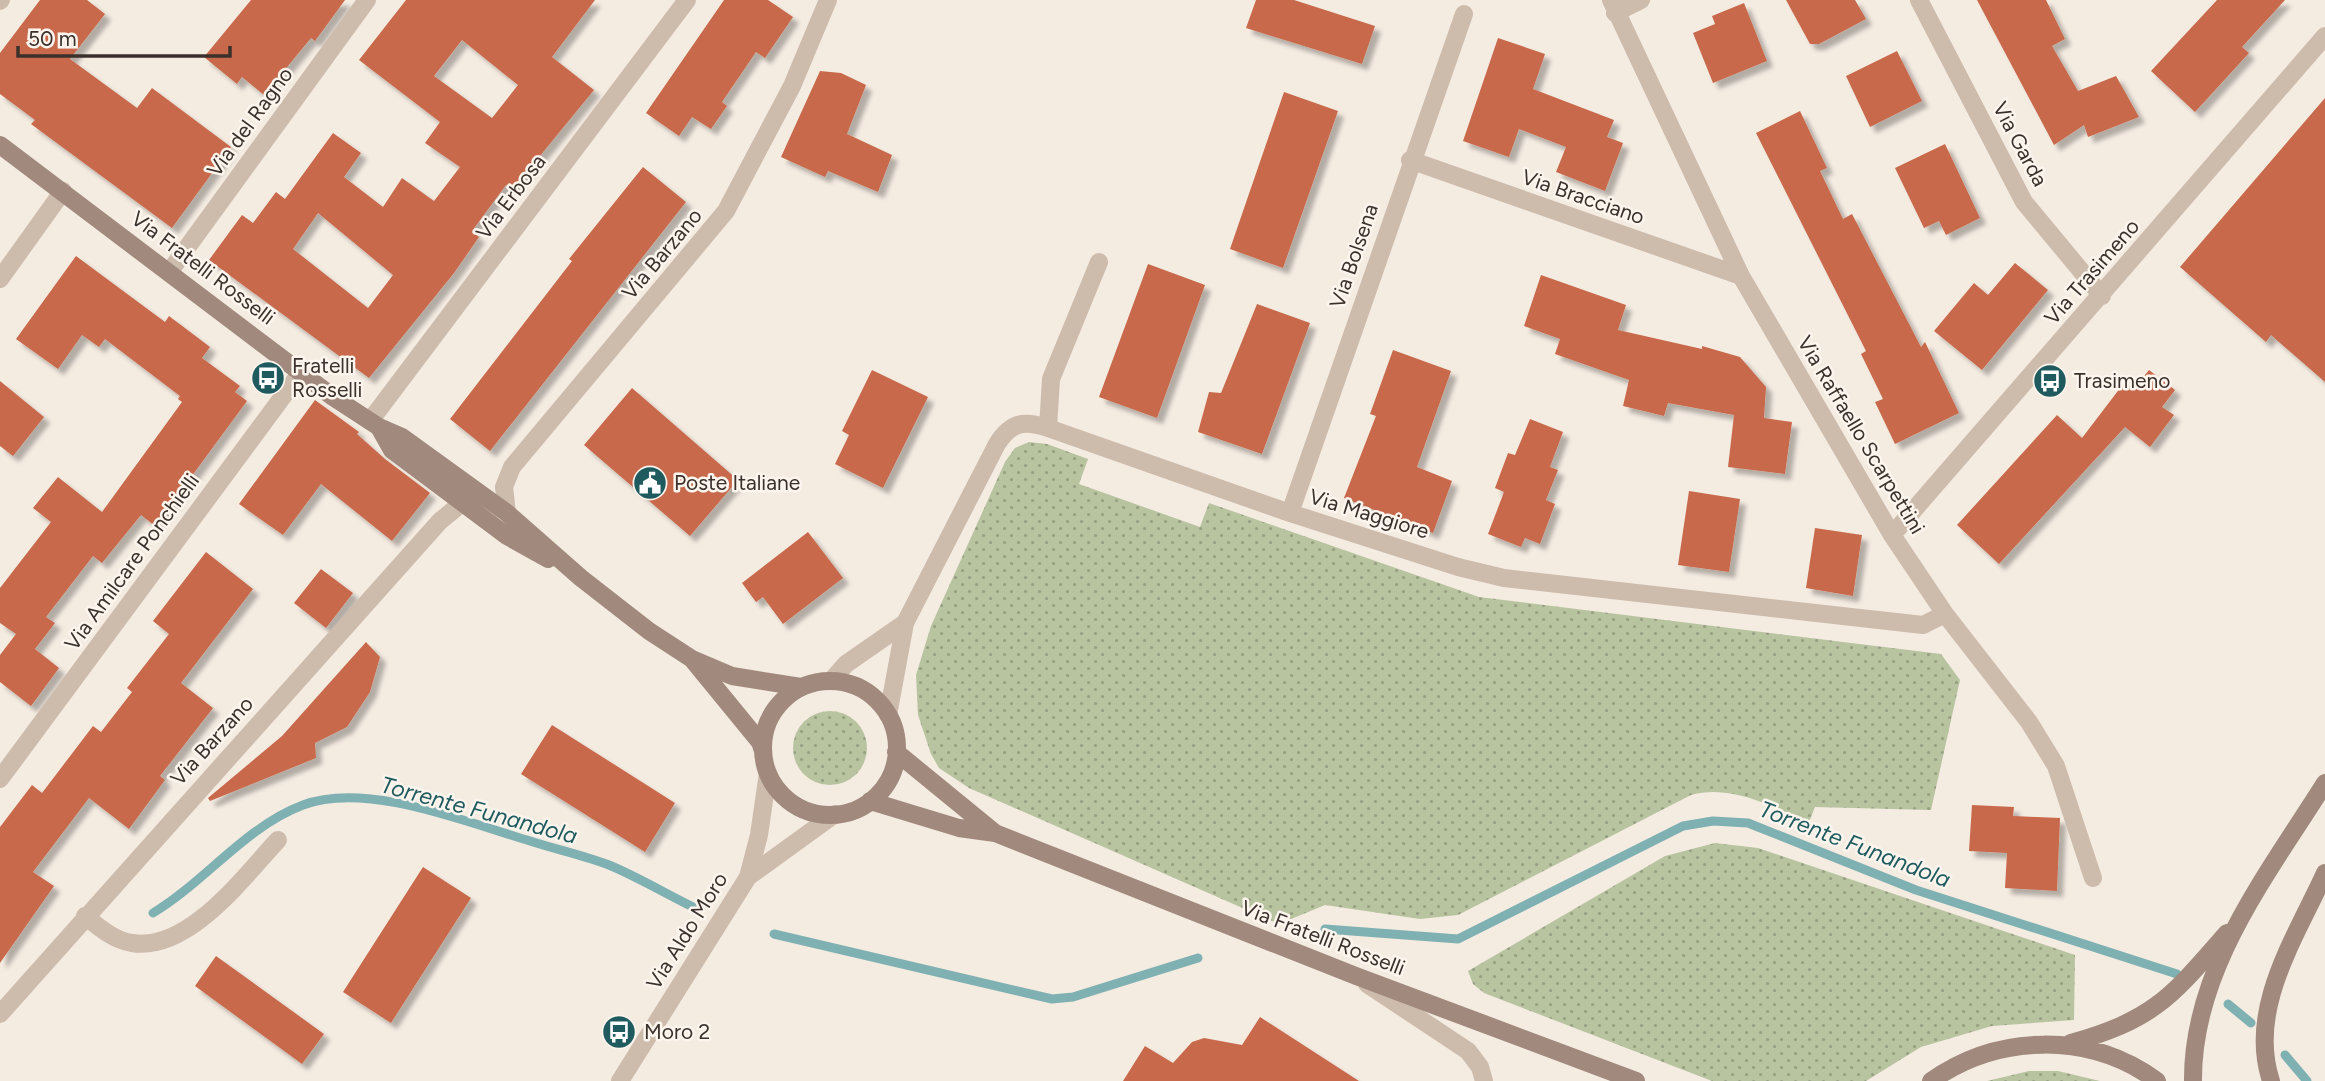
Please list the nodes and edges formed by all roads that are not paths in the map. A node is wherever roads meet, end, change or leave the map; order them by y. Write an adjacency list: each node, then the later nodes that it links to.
1 (367, 0): 13 (street, Via del Ragno)
2 (688, 0): 18 (street, Via Erbosa)
3 (828, 0): 21 (street, Via Barzano)
4 (1641, 0): 6 (street)
5 (1919, 0): 16 (street, Via Garda)
6 (1613, 6): 14 (street, Via Raffaello Scarpettini)
7 (1464, 14): 10 (street, Via Bolsena)
8 (2325, 36): 16 (street, Via Trasimeno)
9 (0, 145): 11 (street, Via Fratelli Rosselli)
10 (1410, 160): 14 (street, Via Bracciano); 22 (street, Via Bolsena)
11 (63, 191): 13 (street, Via Fratelli Rosselli); 15 (street)
12 (1099, 262): 19 (street)
13 (170, 271): 17 (street, Via Fratelli Rosselli)
14 (1741, 276): 23 (street, Via Raffaello Scarpettini)
15 (0, 279)
16 (2102, 296): 23 (street, Via Trasimeno)
17 (301, 372): 18 (street, Via Fratelli Rosselli); 34 (street, Via Amilcare Ponchielli)
18 (374, 424): 20 (street, Via Fratelli Rosselli); 21 (street, Via Fratelli Rosselli)
19 (1048, 428): 22 (street, Via Maggiore); 26 (street, Via Maggiore)
20 (462, 503): 24 (street, Via Fratelli Rosselli); 43 (street, Via Barzano)
21 (507, 513): 24 (street, Via Fratelli Rosselli)
22 (1290, 513): 25 (street, Via Maggiore)
23 (1892, 535): 25 (street, Via Raffaello Scarpettini)
24 (581, 578): 27 (street, Via Fratelli Rosselli)
25 (1945, 614): 42 (street, Via Raffaello Scarpettini)
26 (905, 623): 28 (street, Via Maggiore); 30 (street, Via Maggiore)
27 (692, 659): 29 (street); 31 (street)
28 (831, 681): 29 (street); 30 (street)
29 (801, 687): 31 (street)
30 (888, 715): 32 (street)
31 (764, 751): 33 (street)
32 (896, 752): 36 (street); 38 (street)
33 (768, 773): 37 (street); 41 (street, Via Aldo Moro)
34 (0, 779)
35 (2325, 783): 44 (street)
36 (870, 801): 37 (street); 38 (street)
37 (835, 814): 41 (street, Via Aldo Moro)
38 (995, 833): 45 (street, Via Fratelli Rosselli)
39 (278, 840): 43 (street)
40 (2325, 873): 54 (street)
41 (748, 877): 48 (street, Via Aldo Moro)
42 (2092, 878)
43 (85, 916): 46 (street, Via Barzano)
44 (2241, 918): 47 (street); 53 (street)
45 (1356, 976): 49 (street); 50 (street, Via Fratelli Rosselli)
46 (0, 1014)
47 (2065, 1045): 51 (street); 52 (street)
48 (620, 1081)
49 (1484, 1081)
50 (1636, 1081)
51 (1931, 1081)
52 (2157, 1081)
53 (2193, 1081)
54 (2271, 1081)

